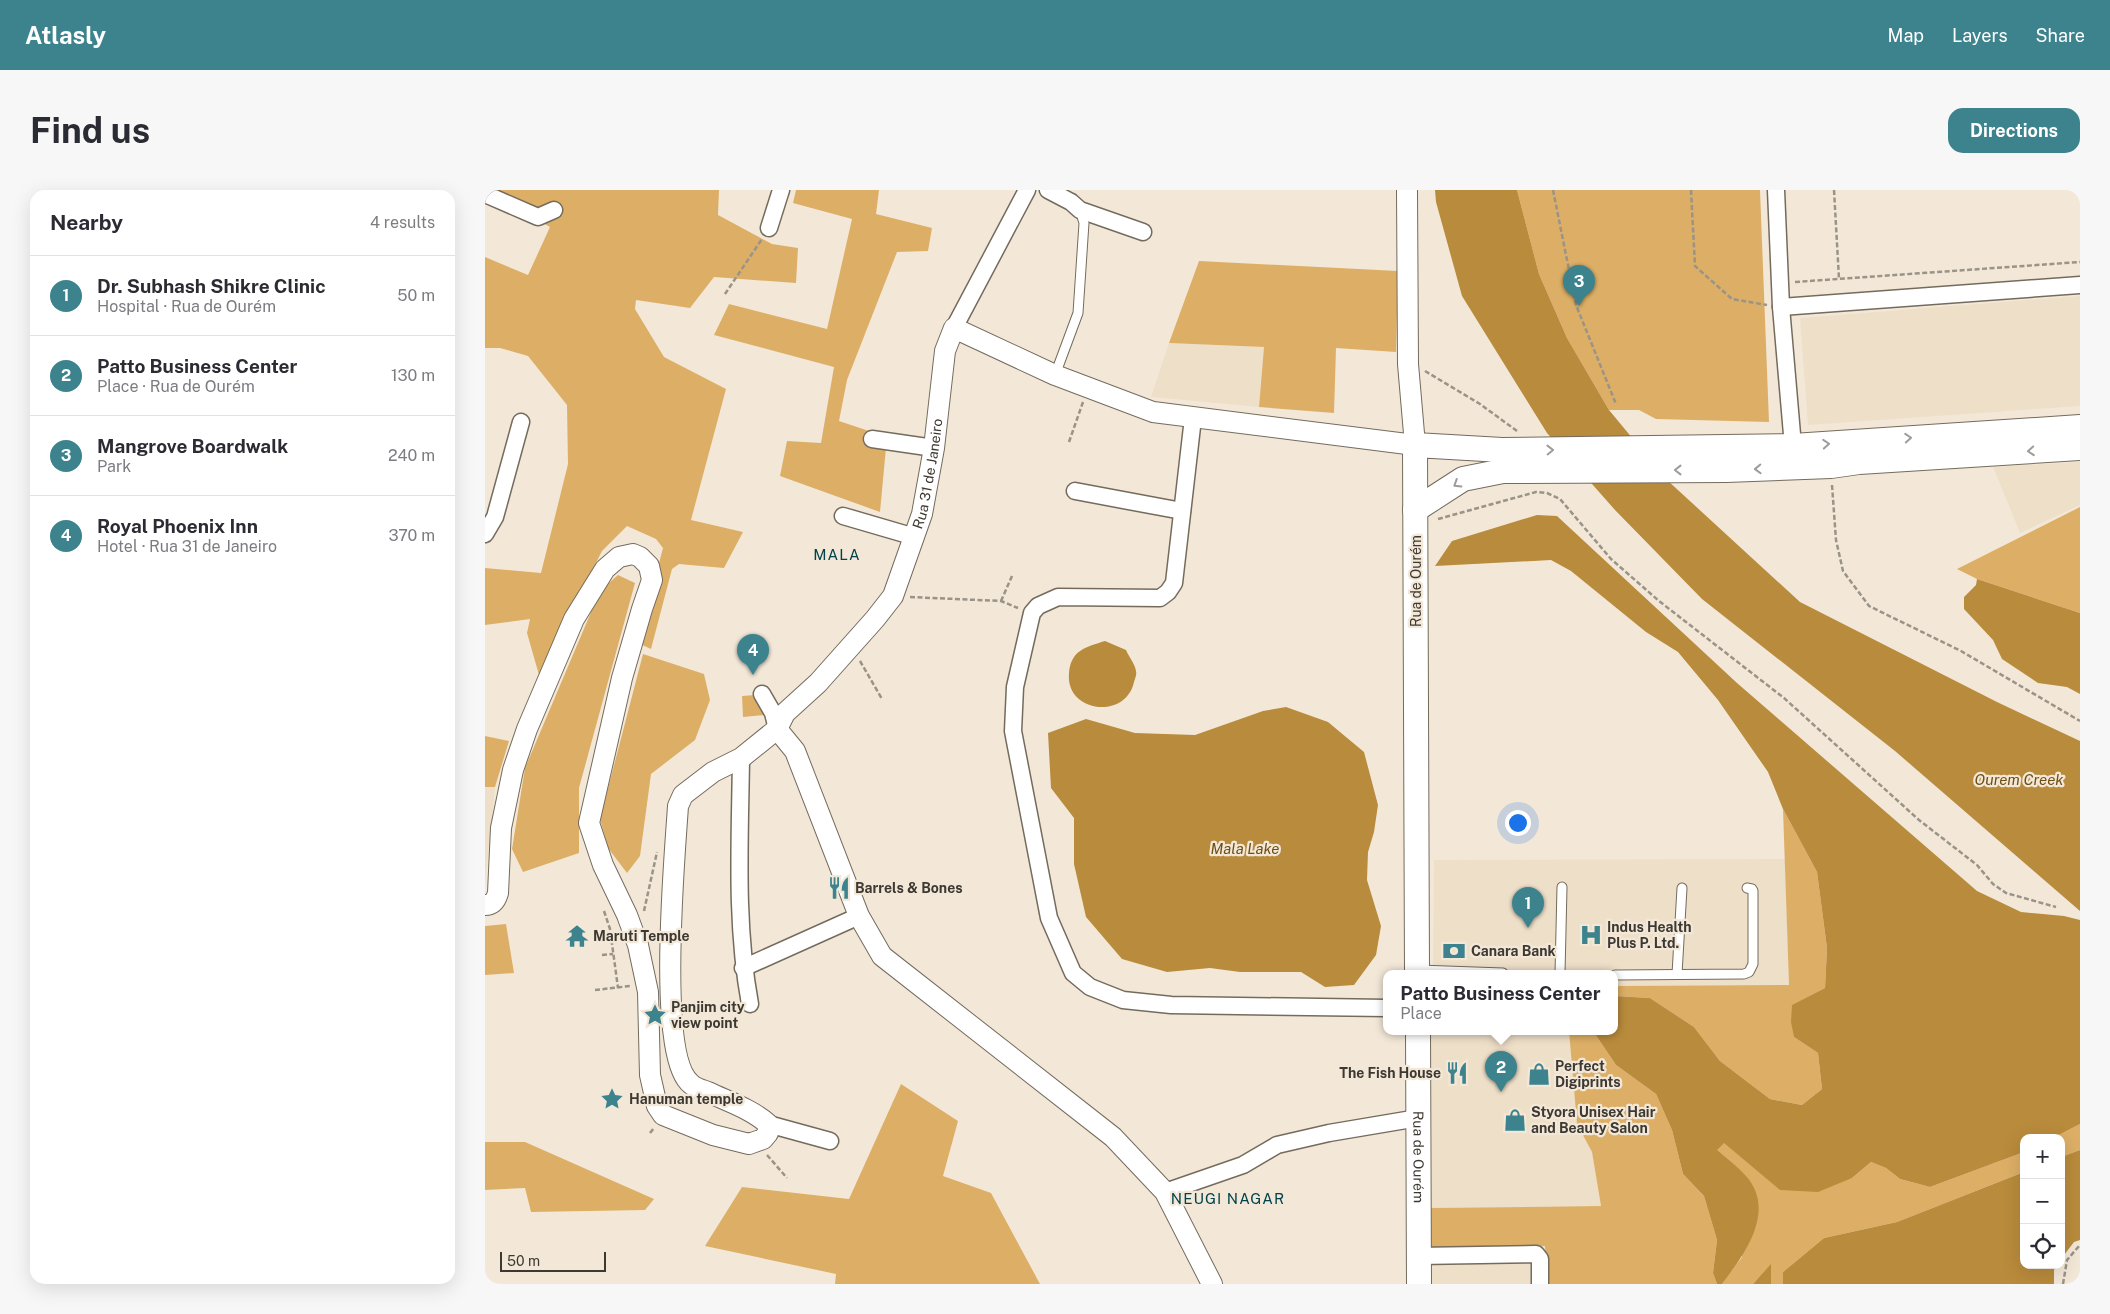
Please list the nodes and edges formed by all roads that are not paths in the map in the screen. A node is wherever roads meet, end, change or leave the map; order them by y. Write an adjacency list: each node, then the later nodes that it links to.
1 (781, 190): 9 (street)
2 (1027, 190): 13 (street, Rua 31 de Janeiro)
3 (1048, 190): 8 (street)
4 (1407, 190): 19 (street, Rua de Ourém)
5 (1776, 190): 12 (street)
6 (485, 194): 7 (street)
7 (554, 210)
8 (1080, 210): 10 (street); 14 (lane)
9 (769, 228)
10 (1143, 232)
11 (2080, 285): 12 (street)
12 (1781, 307): 20 (street)
13 (955, 328): 14 (street); 21 (street, Rua 31 de Janeiro)
14 (1055, 375): 15 (street)
15 (1193, 418): 19 (street); 27 (street)
16 (521, 422): 30 (street)
17 (2080, 426): 23 (main road, one-way to 17)
18 (872, 439): 21 (street)
19 (1415, 445): 25 (main road); 29 (main road, Rua de Ourém)
20 (1793, 446): 23 (main road, one-way to 23); 24 (main road)
21 (934, 448): 31 (street, Rua 31 de Janeiro)
22 (2080, 448): 23 (main road, one-way to 23)
23 (1859, 452): 24 (main road, one-way to 24)
24 (1725, 459): 25 (main road)
25 (1502, 461): 29 (main road, one-way to 29)
26 (1075, 491): 27 (street)
27 (1182, 511): 46 (street)
28 (843, 516): 31 (street)
29 (1415, 518): 41 (main road, Rua de Ourém)
30 (485, 534)
31 (915, 537): 33 (street, Rua 31 de Janeiro)
32 (762, 694): 33 (street)
33 (777, 729): 34 (street, Rua 31 de Janeiro); 39 (street)
34 (741, 758): 40 (street); 49 (street, Rua 31 de Janeiro)
35 (1562, 887): 42 (lane)
36 (1682, 888): 43 (lane)
37 (1747, 888): 43 (lane)
38 (485, 905): 49 (street)
39 (859, 916): 40 (street); 51 (street)
40 (743, 968): 45 (street)
41 (1417, 970)
42 (1560, 970)
43 (1677, 974): 44 (lane)
44 (1618, 975)
45 (750, 1004)
46 (1383, 1008)
47 (1418, 1035): 48 (main road, Rua de Ourém)
48 (1418, 1118): 51 (street); 52 (main road, Rua de Ourém)
49 (765, 1131): 50 (street)
50 (829, 1141)
51 (1165, 1192): 53 (street)
52 (1419, 1256): 54 (main road, Rua de Ourém); 55 (street)
53 (1212, 1284)
54 (1419, 1284)
55 (1540, 1284)

